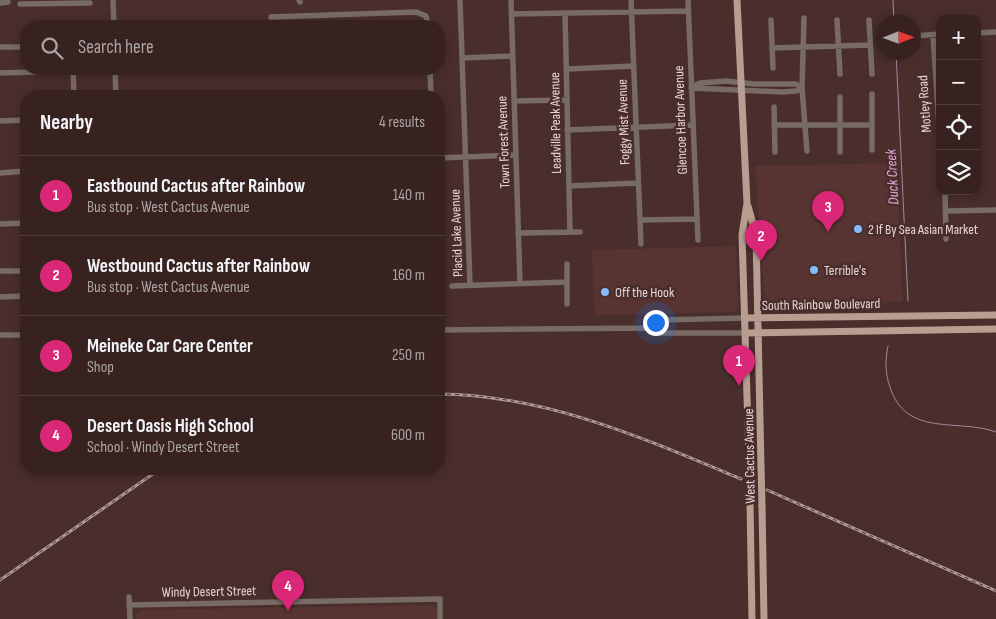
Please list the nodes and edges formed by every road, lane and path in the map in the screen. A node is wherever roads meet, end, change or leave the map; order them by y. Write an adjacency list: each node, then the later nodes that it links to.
1 (113, 0): 19 (street)
2 (460, 0): 35 (street, Placid Lake Avenue)
3 (511, 0): 16 (street, Town Forest Avenue)
4 (631, 0): 14 (street, Foggy Mist Avenue)
5 (688, 0): 13 (street, Glencoe Harbor Avenue)
6 (737, 0): 47 (main road, West Cactus Avenue)
7 (8, 2): 10 (street)
8 (29, 2): 9 (street); 12 (street)
9 (68, 2): 11 (street)
10 (0, 3)
11 (90, 3)
12 (20, 4)
13 (688, 11): 14 (street); 48 (street, Glencoe Harbor Avenue)
14 (632, 12): 15 (street); 37 (street, Foggy Mist Avenue)
15 (565, 13): 16 (street); 39 (street, Leadville Peak Avenue)
16 (512, 14): 34 (street, Town Forest Avenue)
17 (271, 17): 20 (street)
18 (804, 18): 32 (street)
19 (114, 20)
20 (427, 20)
21 (771, 20): 33 (street)
22 (837, 20): 28 (street)
23 (869, 20): 29 (street)
24 (996, 32): 25 (street)
25 (981, 33)
26 (936, 35): 27 (street)
27 (921, 36)
28 (838, 46): 29 (street); 32 (street); 42 (street)
29 (870, 46): 43 (street)
30 (0, 47): 31 (street)
31 (20, 47)
32 (804, 47): 33 (street); 49 (street)
33 (772, 48): 38 (street)
34 (513, 56): 35 (street); 56 (street, Town Forest Avenue)
35 (462, 58): 73 (street, Placid Lake Avenue)
36 (937, 60): 57 (street, Motley Road)
37 (634, 66): 39 (street); 66 (street, Foggy Mist Avenue)
38 (773, 68)
39 (567, 69): 55 (street, Leadville Peak Avenue)
40 (20, 72): 41 (street)
41 (0, 73)
42 (840, 74)
43 (872, 74)
44 (73, 75): 50 (street)
45 (115, 75): 51 (street)
46 (430, 75): 52 (street)
47 (740, 86): 48 (street); 49 (street); 80 (main road, West Cactus Avenue)
48 (691, 88): 61 (street, Glencoe Harbor Avenue)
49 (802, 88): 65 (street)
50 (74, 90)
51 (116, 90)
52 (431, 90)
53 (872, 94): 63 (street)
54 (840, 97): 62 (street)
55 (566, 100): 56 (street); 67 (street, Leadville Peak Avenue)
56 (514, 101): 72 (street, Town Forest Avenue)
57 (939, 105)
58 (774, 107): 64 (street)
59 (20, 120): 60 (street)
60 (0, 121)
61 (693, 125): 66 (street); 83 (street, Glencoe Harbor Avenue)
62 (840, 125): 63 (street); 65 (street); 71 (street)
63 (872, 125): 68 (street)
64 (774, 126): 65 (street); 70 (street)
65 (805, 126): 69 (street)
66 (636, 127): 67 (street); 77 (street, Foggy Mist Avenue)
67 (567, 130): 78 (street, Leadville Peak Avenue)
68 (872, 150)
69 (807, 151)
70 (775, 152)
71 (840, 152)
72 (516, 155): 73 (street); 89 (street, Town Forest Avenue)
73 (466, 157): 74 (street); 98 (street, Placid Lake Avenue)
74 (445, 158)
75 (20, 171): 76 (street)
76 (0, 173)
77 (638, 184): 78 (street); 84 (street, Foggy Mist Avenue)
78 (569, 186): 87 (street, Leadville Peak Avenue)
79 (945, 195): 82 (street)
80 (747, 204): 104 (main road, West Cactus Avenue); 105 (main road, West Cactus Avenue)
81 (996, 210): 82 (street)
82 (946, 211): 90 (street)
83 (697, 219): 84 (street); 91 (street, Glencoe Harbor Avenue)
84 (640, 220): 92 (street, Foggy Mist Avenue)
85 (20, 223): 86 (street)
86 (0, 224)
87 (570, 232): 88 (street); 89 (street)
88 (580, 232)
89 (518, 233): 97 (street, Town Forest Avenue)
90 (946, 239)
91 (698, 240)
92 (641, 244)
93 (566, 264): 96 (street)
94 (0, 271): 95 (street)
95 (20, 271)
96 (567, 282): 97 (street); 102 (street)
97 (520, 283): 98 (street)
98 (470, 285): 99 (street)
99 (452, 286)
100 (0, 296): 101 (street)
101 (20, 296)
102 (568, 304)
103 (996, 315): 105 (main road, South Rainbow Boulevard)
104 (744, 318): 105 (main road, South Rainbow Boulevard); 106 (street, South Rainbow Boulevard); 109 (main road, West Cactus Avenue)
105 (759, 318): 110 (main road, West Cactus Avenue)
106 (649, 328): 108 (street, South Rainbow Boulevard); 109 (street, South Rainbow Boulevard)
107 (996, 329): 110 (main road, South Rainbow Boulevard)
108 (445, 331)
109 (745, 332): 110 (main road, South Rainbow Boulevard); 117 (main road, West Cactus Avenue, bridge)
110 (759, 332): 118 (main road, West Cactus Avenue, bridge)
111 (0, 335): 112 (street)
112 (20, 335)
113 (129, 597): 114 (street)
114 (130, 605): 115 (street); 116 (street, Windy Desert Street)
115 (130, 619)
116 (440, 619)
117 (752, 619)
118 (764, 619)

